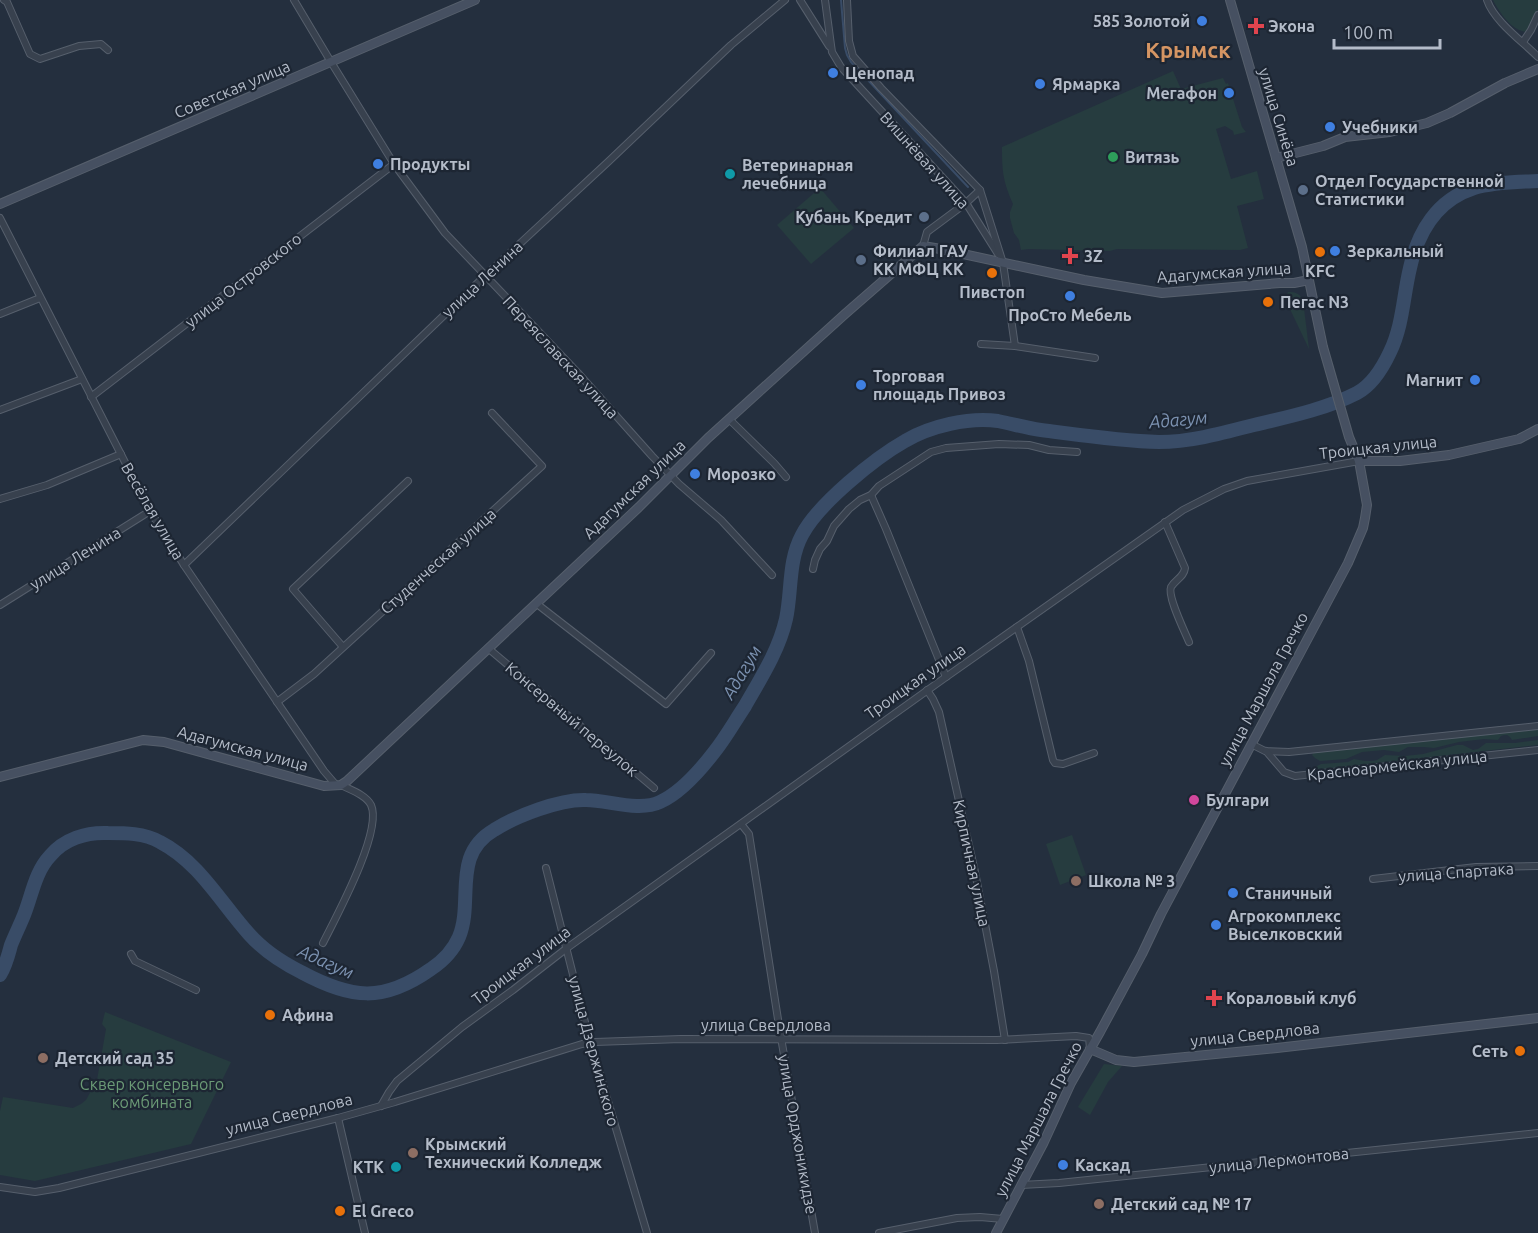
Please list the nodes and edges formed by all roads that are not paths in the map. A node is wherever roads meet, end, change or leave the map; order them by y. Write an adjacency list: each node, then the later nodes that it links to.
1 (4, 0): 12 (street)
2 (294, 0): 15 (street, Переяславская улица)
3 (475, 0): 15 (main road, Советская улица)
4 (785, 0): 25 (street, улица Ленина)
5 (800, 0): 13 (street)
6 (825, 0): 13 (street, Вишнёвая улица)
7 (847, 0): 19 (street, Вишнёвая улица)
8 (1230, 0): 17 (main road, улица Синёва)
9 (1487, 0): 11 (street)
10 (1538, 15): 11 (street)
11 (1523, 42): 14 (street)
12 (108, 50)
13 (832, 52): 20 (street, Вишнёвая улица)
14 (1538, 57)
15 (331, 62): 18 (street, Переяславская улица); 21 (main road, Советская улица)
16 (1538, 69): 17 (main road)
17 (1276, 158): 26 (main road, улица Синёва)
18 (394, 164): 25 (street, Переяславская улица); 33 (street, улица Островского)
19 (980, 190): 20 (street); 24 (street, Вишнёвая улица)
20 (966, 203): 23 (street); 24 (street, Вишнёвая улица)
21 (0, 204)
22 (0, 218): 27 (street, Весёлая улица)
23 (923, 246): 24 (main road, Адагумская улица); 36 (main road, Адагумская улица)
24 (1003, 262): 26 (main road, Адагумская улица); 30 (street)
25 (486, 275): 42 (street, Переяславская улица); 49 (street, улица Ленина)
26 (1309, 279): 38 (main road, улица Синёва)
27 (40, 298): 28 (street); 32 (street, Весёлая улица)
28 (0, 314)
29 (981, 344): 30 (street)
30 (1015, 346): 31 (street)
31 (1095, 358)
32 (82, 379): 33 (street, Весёлая улица); 34 (street)
33 (91, 397): 40 (street, Весёлая улица)
34 (0, 410)
35 (492, 413): 56 (street, Студенческая улица)
36 (730, 420): 42 (main road, Адагумская улица); 43 (street)
37 (1538, 429): 41 (main road, Троицкая улица)
38 (1349, 437): 41 (main road, улица Маршала Гречко)
39 (1077, 452): 45 (street)
40 (121, 454): 46 (street); 47 (street, Весёлая улица)
41 (1359, 461): 48 (street, Троицкая улица); 63 (main road, улица Маршала Гречко)
42 (671, 474): 51 (street, Переяславская улица); 52 (main road, Адагумская улица)
43 (786, 477)
44 (408, 481): 56 (street)
45 (870, 495): 50 (street); 59 (street)
46 (0, 500)
47 (150, 511): 49 (street, Весёлая улица); 53 (street, улица Ленина)
48 (1165, 522): 54 (street, Троицкая улица); 55 (street)
49 (184, 564): 61 (street, Весёлая улица)
50 (813, 569)
51 (772, 575)
52 (537, 604): 57 (main road, Адагумская улица); 58 (street)
53 (0, 605)
54 (1017, 627): 59 (street, Троицкая улица); 66 (street)
55 (1190, 642)
56 (343, 647): 61 (street, Студенческая улица)
57 (489, 649): 68 (main road, Адагумская улица); 69 (street, Консервный переулок)
58 (711, 652)
59 (946, 677): 60 (street, Троицкая улица)
60 (927, 690): 70 (street, Троицкая улица); 80 (street, Кирпичная улица)
61 (277, 702): 68 (street, Весёлая улица)
62 (1538, 726): 65 (street, Красноармейская улица)
63 (1251, 744): 65 (street, Красноармейская улица); 82 (main road, улица Маршала Гречко)
64 (1538, 750): 65 (street, Красноармейская улица)
65 (1266, 751)
66 (1094, 753)
67 (0, 777): 68 (main road, Адагумская улица)
68 (338, 785): 74 (street, Весёлая улица)
69 (654, 788)
70 (741, 824): 75 (street, Троицкая улица); 79 (street, улица Орджоникидзе)
71 (1538, 866): 73 (street, улица Спартака)
72 (546, 868): 75 (street, улица Дзержинского)
73 (1373, 879)
74 (323, 943)
75 (567, 948): 81 (street, улица Дзержинского); 83 (street, Троицкая улица)
76 (131, 954): 77 (street)
77 (196, 990)
78 (1538, 1018): 82 (main road, улица Свердлова)
79 (783, 1040): 80 (street, улица Свердлова); 81 (street, улица Свердлова); 91 (street, улица Орджоникидзе)
80 (1005, 1040): 82 (street, улица Свердлова)
81 (591, 1042): 83 (street, улица Свердлова); 90 (street, улица Дзержинского)
82 (1090, 1049): 86 (main road, улица Маршала Гречко)
83 (381, 1106): 84 (street, улица Свердлова)
84 (338, 1118): 87 (street, улица Свердлова); 89 (street)
85 (1538, 1133): 86 (street, улица Лермонтова)
86 (1021, 1185): 88 (main road, улица Маршала Гречко)
87 (0, 1187)
88 (1003, 1219): 92 (street); 93 (main road, улица Маршала Гречко)
89 (365, 1233)
90 (647, 1233)
91 (815, 1233)
92 (879, 1233)
93 (996, 1233)

